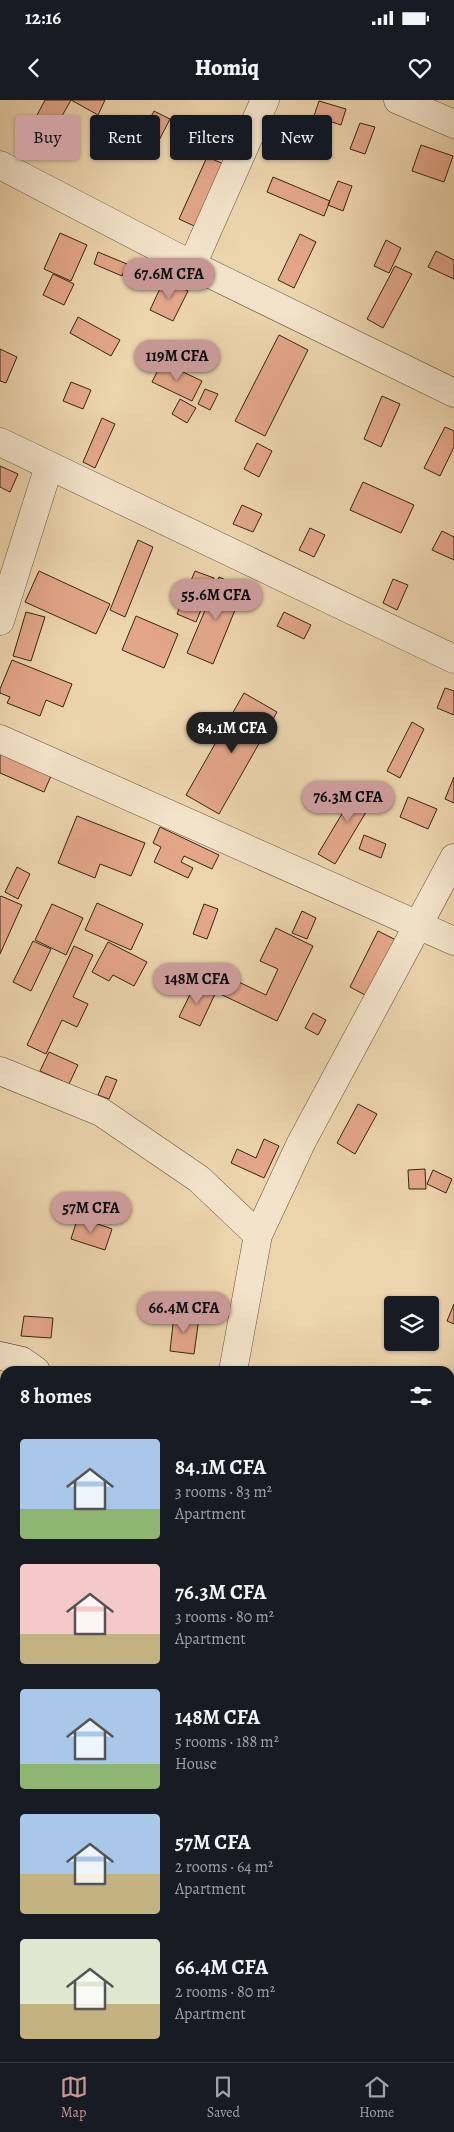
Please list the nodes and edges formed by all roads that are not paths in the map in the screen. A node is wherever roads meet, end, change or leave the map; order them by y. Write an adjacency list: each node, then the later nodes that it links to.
1 (265, 100): 5 (street)
2 (398, 100): 3 (street)
3 (454, 124)
4 (0, 165): 5 (street)
5 (192, 265): 6 (street)
6 (454, 393)
7 (0, 442): 8 (street)
8 (49, 466): 9 (street); 10 (street)
9 (0, 621)
10 (454, 660)
11 (0, 739): 13 (street)
12 (454, 858): 13 (street)
13 (419, 924): 14 (street); 16 (street)
14 (454, 941)
15 (0, 1071): 16 (street)
16 (258, 1235): 19 (street)
17 (0, 1356): 18 (street)
18 (30, 1366)
19 (234, 1366)

